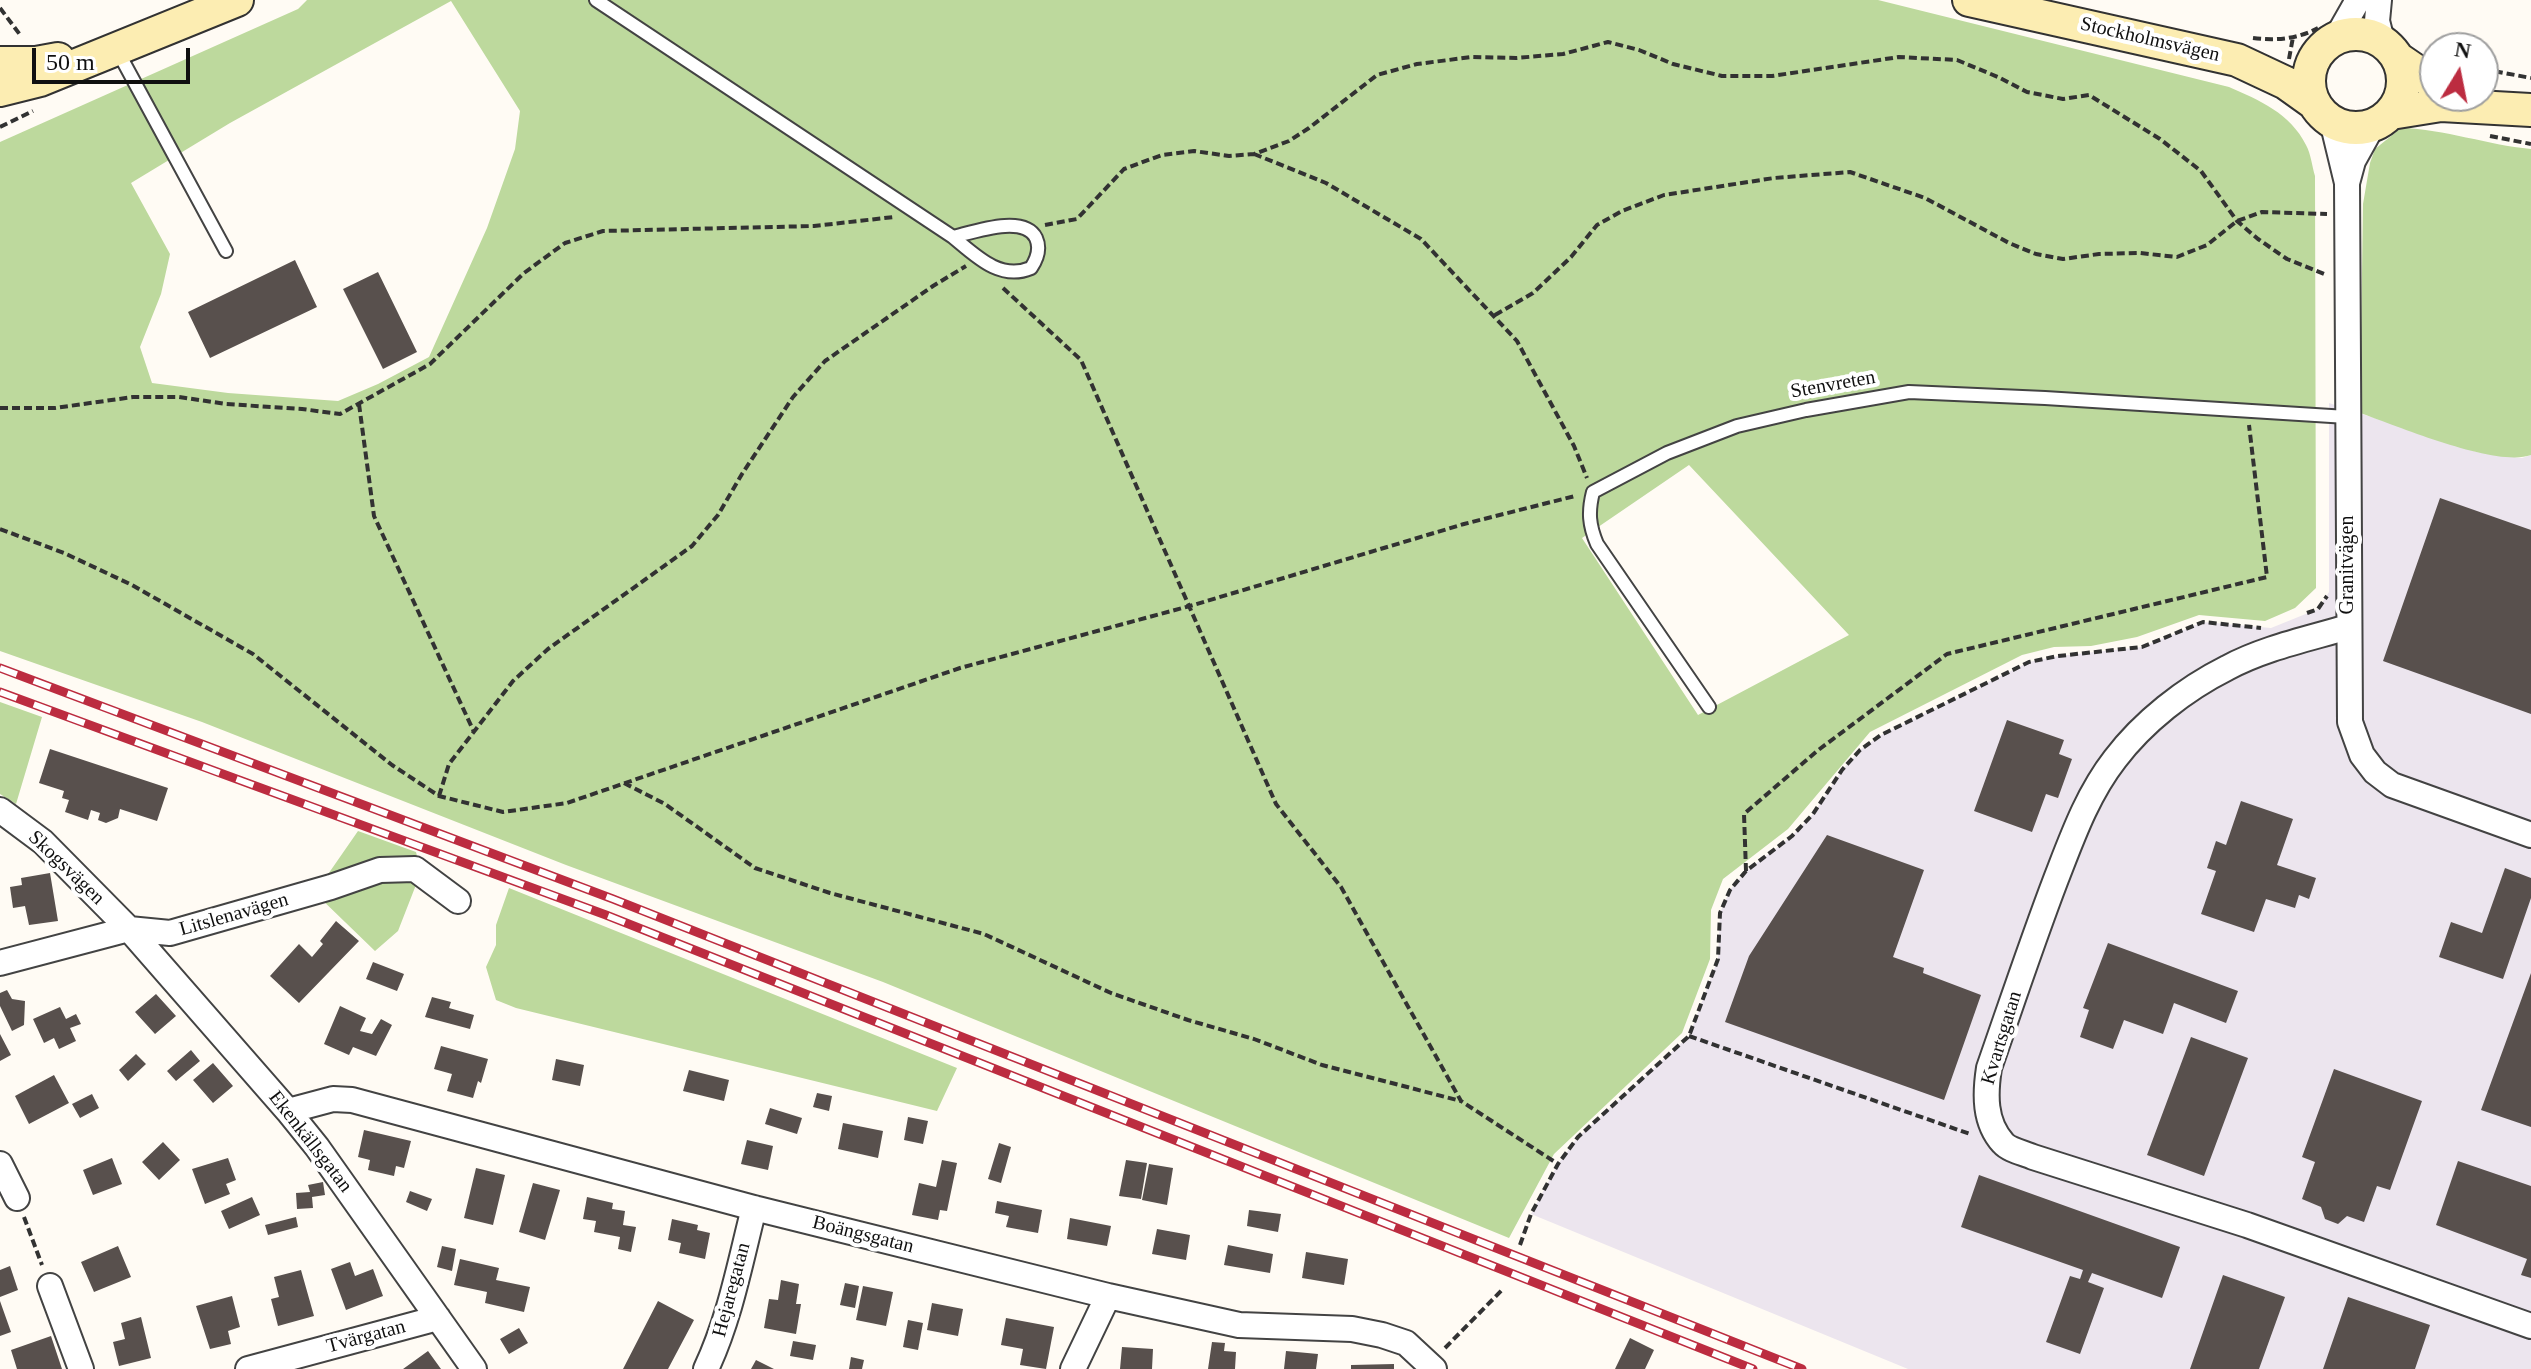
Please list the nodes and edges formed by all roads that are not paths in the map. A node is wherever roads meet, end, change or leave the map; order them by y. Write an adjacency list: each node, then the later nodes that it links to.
1 (237, 0): 6 (main road)
2 (596, 0): 15 (lane)
3 (1969, 0): 5 (main road, Stockholmsvägen)
4 (2379, 0): 7 (street)
5 (2319, 40): 7 (main road); 12 (main road, Stockholmsvägen); 12 (main road)
6 (116, 49): 8 (main road); 10 (main road); 16 (lane)
7 (2389, 49): 9 (main road); 13 (main road)
8 (0, 63)
9 (2419, 72)
10 (0, 90)
11 (2518, 108): 13 (main road)
12 (2323, 112): 13 (main road); 14 (street, Granitvägen)
13 (2382, 119): 14 (street, Granitvägen)
14 (2347, 183): 17 (street, Granitvägen)
15 (953, 237): 15 (lane)
16 (226, 251)
17 (2347, 417): 18 (street, Granitvägen); 19 (lane, Stenvreten)
18 (2348, 627): 21 (street, Granitvägen); 32 (street, Kvartsgatan)
19 (1709, 707)
20 (0, 810): 23 (street, Skogsvägen)
21 (2531, 835)
22 (458, 901): 23 (street, Litslenavägen)
23 (129, 929): 24 (street, Litslenavägen); 25 (street, Ekenkällsgatan)
24 (0, 963)
25 (288, 1111): 28 (street, Boängsgatan); 31 (street, Ekenkällsgatan)
26 (0, 1164): 27 (street)
27 (17, 1198)
28 (754, 1208): 30 (street, Boängsgatan); 37 (street, Hejaregatan)
29 (50, 1286): 34 (street)
30 (1108, 1296): 33 (street, Boängsgatan); 38 (street)
31 (438, 1318): 35 (street, Tvärgatan); 36 (street, Ekenkällsgatan)
32 (2531, 1326)
33 (1431, 1366)
34 (81, 1369)
35 (248, 1369)
36 (474, 1369)
37 (706, 1369)
38 (1073, 1369)

